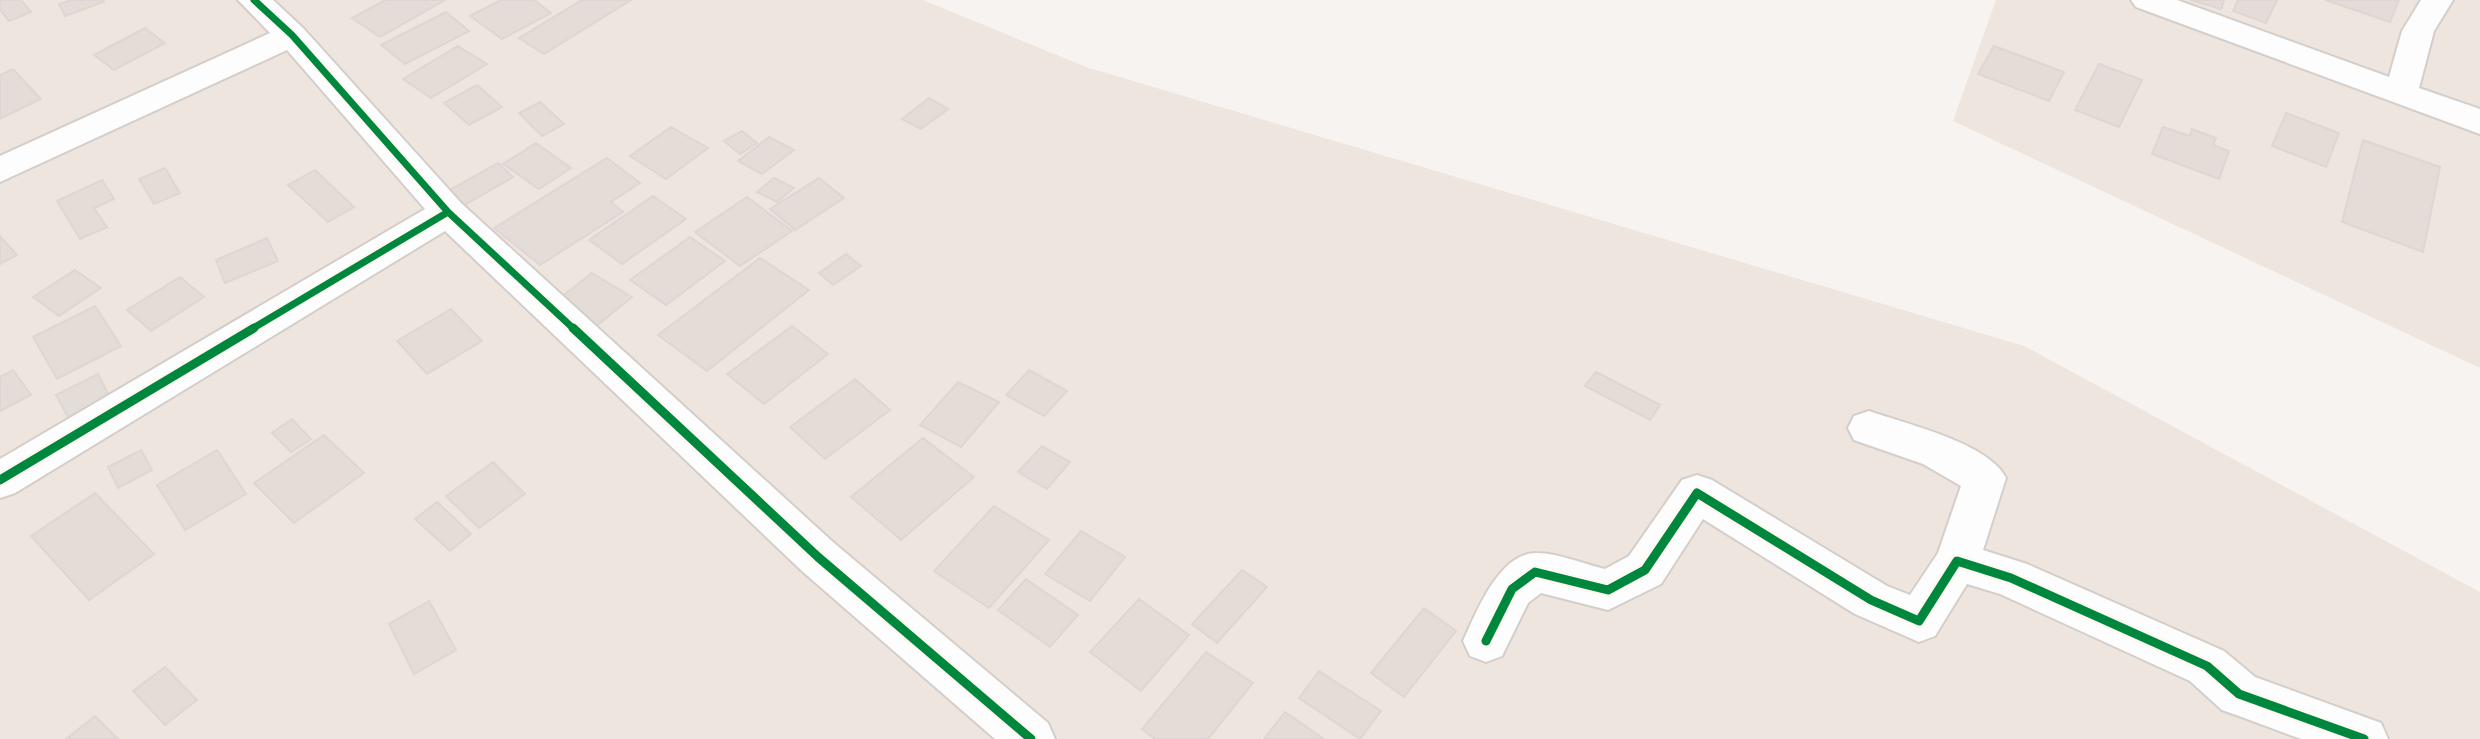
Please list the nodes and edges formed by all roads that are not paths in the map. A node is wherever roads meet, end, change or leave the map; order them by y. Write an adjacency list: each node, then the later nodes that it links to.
1 (254, 0): 4 (street)
2 (2147, 0): 5 (street)
3 (2437, 0): 5 (street)
4 (292, 35): 7 (street); 8 (street)
5 (2401, 93): 6 (street)
6 (2480, 122)
7 (0, 170)
8 (448, 212): 10 (street); 13 (street)
9 (1869, 428): 11 (street)
10 (0, 480)
11 (1957, 561): 12 (street); 14 (street)
12 (1486, 641)
13 (1031, 739)
14 (2364, 739)

